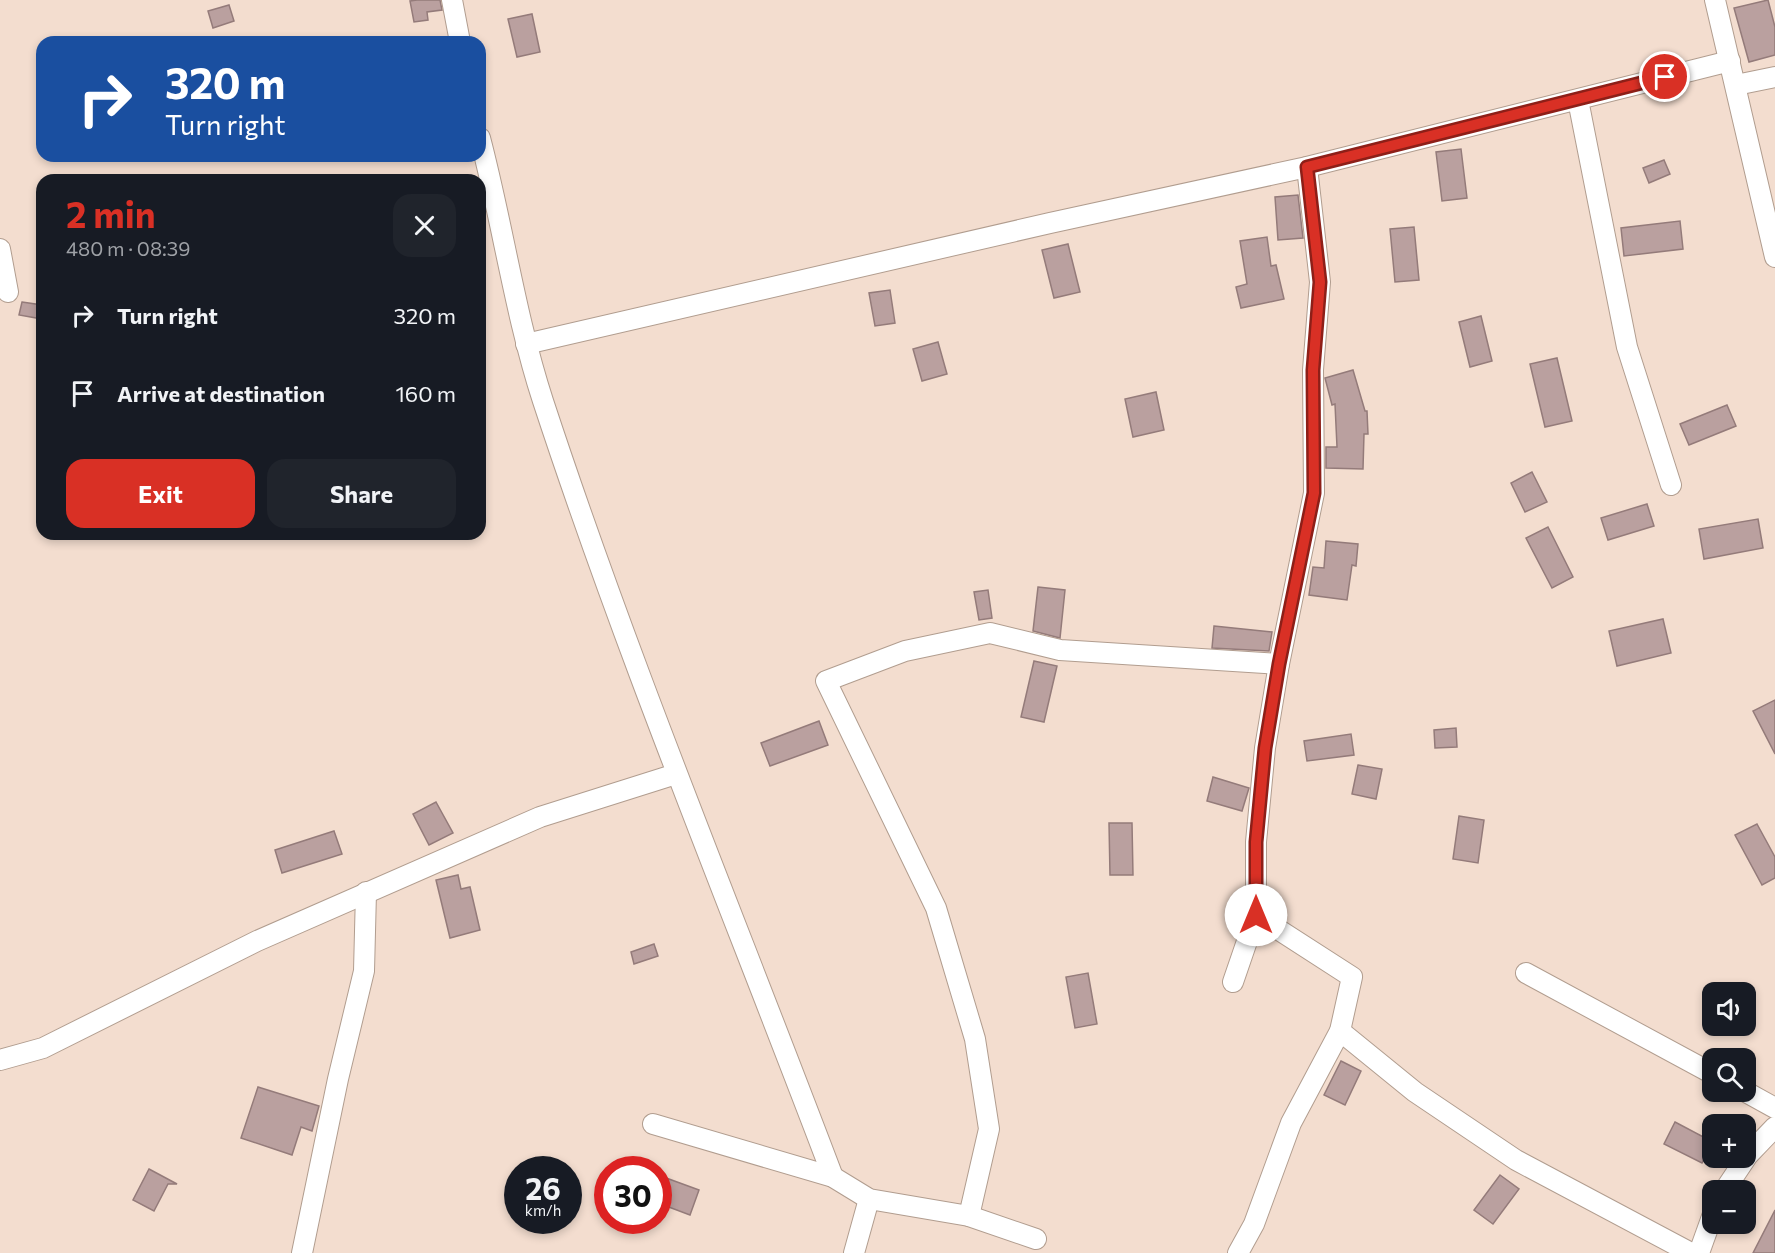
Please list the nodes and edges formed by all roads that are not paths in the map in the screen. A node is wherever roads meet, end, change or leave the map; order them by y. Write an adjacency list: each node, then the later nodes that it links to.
1 (452, 0): 3 (street)
2 (1715, 0): 4 (street)
3 (459, 36)
4 (1730, 61): 6 (street); 7 (street)
5 (1775, 77): 6 (street)
6 (1736, 85): 11 (street)
7 (1578, 100): 9 (street); 14 (street)
8 (486, 161): 13 (street)
9 (1307, 167): 13 (street); 15 (street)
10 (0, 249): 12 (street)
11 (1775, 257)
12 (8, 292)
13 (526, 344): 16 (street)
14 (1671, 485)
15 (1279, 664): 18 (street); 31 (street)
16 (676, 774): 17 (street); 28 (street)
17 (366, 892): 22 (street); 34 (street)
18 (1256, 915): 20 (street); 21 (street)
19 (1526, 973): 23 (street)
20 (1233, 982)
21 (1340, 1031): 36 (street); 37 (street)
22 (0, 1060)
23 (1702, 1068)
24 (1756, 1098): 25 (street)
25 (1775, 1108)
26 (653, 1124): 28 (street)
27 (1775, 1126): 29 (street)
28 (833, 1177): 30 (street)
29 (1731, 1180)
30 (869, 1199): 31 (street); 35 (street)
31 (969, 1216): 33 (street)
32 (1706, 1234): 38 (street)
33 (1036, 1239)
34 (302, 1253)
35 (854, 1253)
36 (1238, 1253)
37 (1691, 1253)
38 (1699, 1253)

